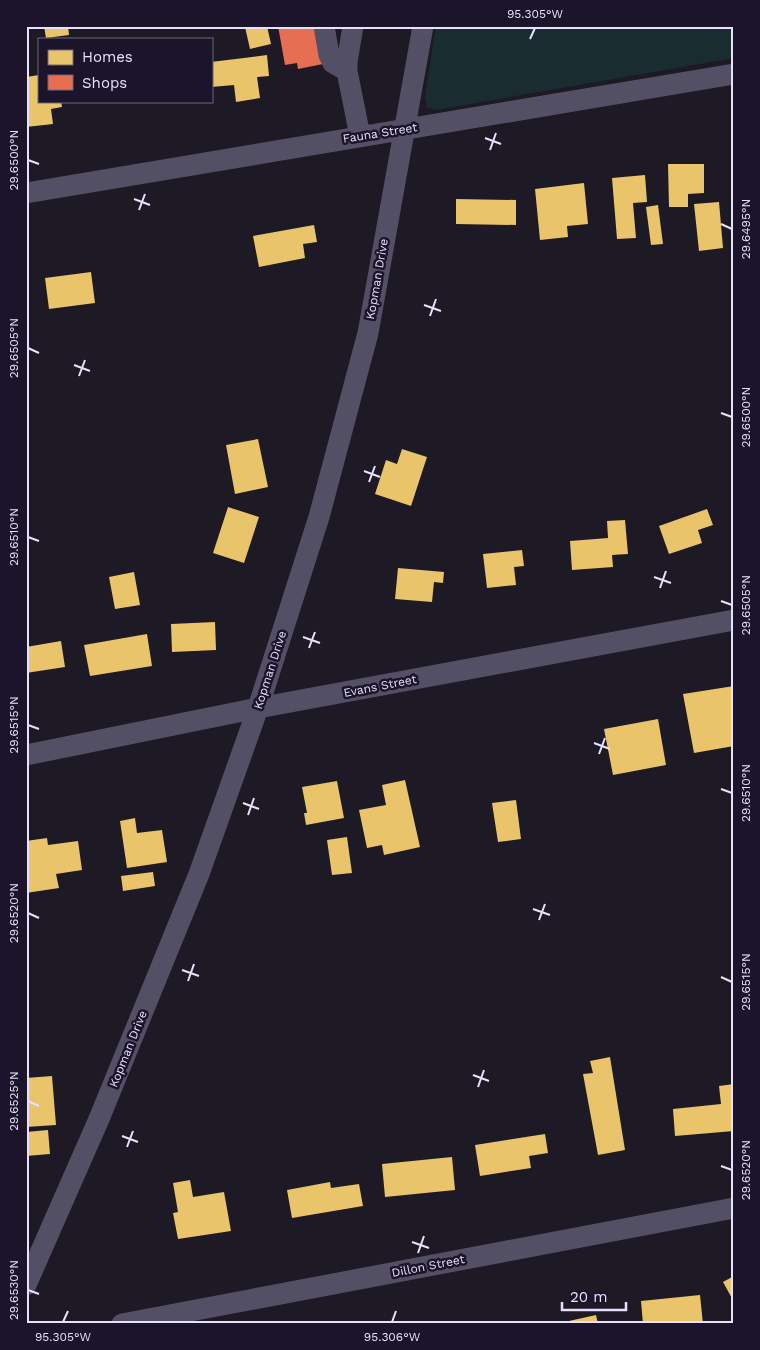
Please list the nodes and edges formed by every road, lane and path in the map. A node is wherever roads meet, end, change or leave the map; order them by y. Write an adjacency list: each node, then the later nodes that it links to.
1 (324, 26): 4 (street)
2 (353, 26): 4 (street)
3 (423, 26): 6 (street, Kopman Drive)
4 (347, 71): 7 (street)
5 (734, 74): 6 (street, Fauna Street)
6 (405, 130): 7 (street, Fauna Street); 10 (street, Kopman Drive)
7 (360, 136): 8 (street, Fauna Street)
8 (26, 193)
9 (734, 620): 10 (street, Evans Street)
10 (258, 708): 11 (street, Evans Street); 13 (street, Kopman Drive)
11 (26, 755)
12 (734, 1208): 14 (street, Dillon Street)
13 (26, 1285)
14 (122, 1324)

